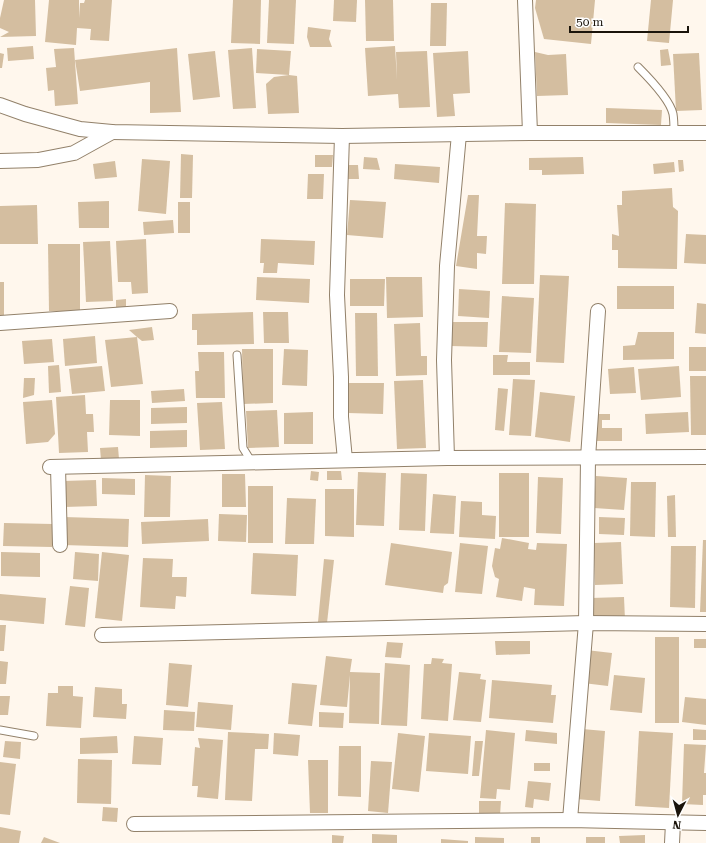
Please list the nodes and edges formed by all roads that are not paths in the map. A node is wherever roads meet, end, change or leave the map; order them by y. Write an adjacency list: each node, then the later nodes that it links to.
1 (525, 0): 5 (street)
2 (638, 67): 6 (lane)
3 (0, 106): 4 (street)
4 (112, 132): 9 (street); 10 (street)
5 (530, 133): 6 (street); 8 (street)
6 (674, 133): 7 (street)
7 (706, 133)
8 (459, 134): 9 (street); 16 (street)
9 (342, 136): 18 (street)
10 (0, 161)
11 (170, 311): 13 (street)
12 (598, 311): 17 (street)
13 (0, 323)
14 (237, 355): 19 (lane)
15 (706, 457): 17 (street)
16 (447, 458): 17 (street); 18 (street)
17 (588, 458): 21 (street)
18 (345, 460): 19 (street)
19 (251, 462): 20 (street)
20 (60, 544)
21 (586, 623): 22 (street); 23 (street); 26 (street)
22 (706, 624)
23 (102, 635)
24 (0, 730): 25 (lane)
25 (34, 736)
26 (570, 820): 27 (street); 29 (street)
27 (673, 822): 28 (street); 30 (street)
28 (706, 823)
29 (134, 824)
30 (672, 843)

